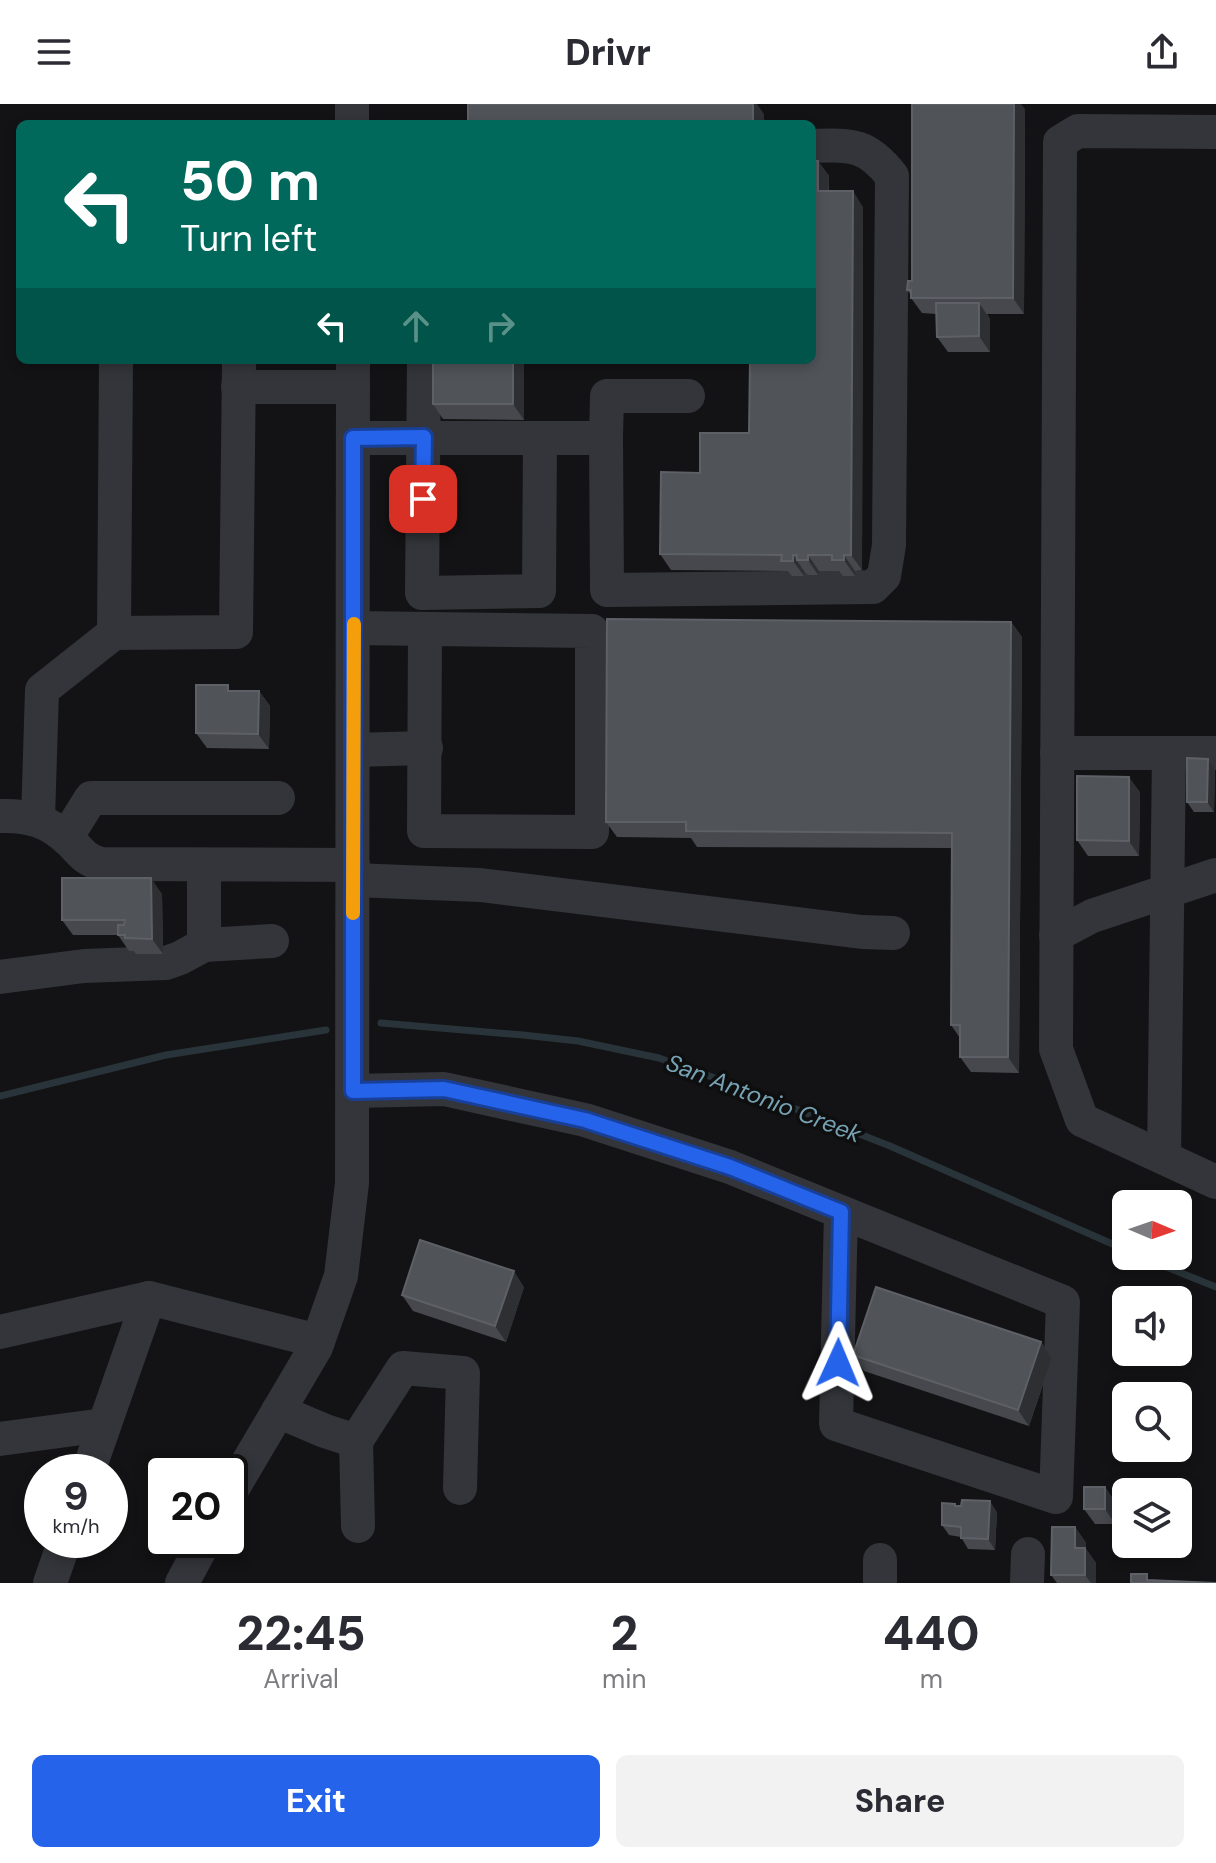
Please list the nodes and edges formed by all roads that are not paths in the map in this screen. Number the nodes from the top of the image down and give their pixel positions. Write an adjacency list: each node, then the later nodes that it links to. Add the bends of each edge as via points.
1 (1216, 132): 17 (street, via 1078,131 1060,142)
2 (816, 146): 11 (street, via 851,145 880,160 892,176 889,545 884,576 873,587 607,590)
3 (116, 364): 14 (street)
4 (424, 364): 8 (street)
5 (238, 373): 6 (street); 14 (street, via 236,632)
6 (353, 373): 9 (street)
7 (688, 396): 11 (street, via 607,396)
8 (424, 437): 9 (street); 10 (street); 10 (street, via 422,593 539,591)
9 (353, 438): 12 (street)
10 (540, 438): 11 (street)
11 (606, 438)
12 (354, 628): 13 (street); 16 (street)
13 (425, 629): 15 (street); 15 (street, via 592,631 592,832 424,831)
14 (114, 633): 22 (street, via 42,690)
15 (426, 748): 16 (street)
16 (353, 750): 25 (street)
17 (1057, 753): 18 (street); 29 (street)
18 (1169, 753): 19 (street); 27 (street)
19 (1216, 753)
20 (278, 798): 23 (street, via 91,798)
21 (0, 816): 22 (street)
22 (38, 819): 23 (street)
23 (66, 838): 24 (street, via 89,861 101,864)
24 (204, 866): 25 (street); 31 (street)
25 (353, 872): 28 (street); 33 (street)
26 (1216, 875): 27 (street)
27 (1167, 891): 29 (street, via 1092,916); 34 (street)
28 (893, 933)
29 (1056, 935): 34 (street, via 1056,1049 1082,1120)
30 (272, 941): 31 (street)
31 (204, 945): 32 (street, via 166,963)
32 (0, 977)
33 (353, 1091): 36 (street, via 444,1089 585,1120 730,1167); 39 (street, via 352,1183 341,1276)
34 (1164, 1158): 35 (street)
35 (1216, 1182)
36 (841, 1212): 36 (street, via 1063,1302 1056,1497 836,1424)
37 (149, 1298): 38 (street); 39 (street); 41 (street)
38 (0, 1332)
39 (318, 1341): 40 (street)
40 (278, 1411): 43 (street); 45 (street)
41 (104, 1425): 42 (street); 44 (street)
42 (0, 1439)
43 (356, 1441): 46 (street, via 403,1368 463,1373); 47 (street)
44 (94, 1454)
45 (248, 1462)
46 (460, 1488)
47 (358, 1526)
48 (59, 1558): 50 (street)
49 (195, 1558): 51 (street)
50 (50, 1583)
51 (182, 1583)

